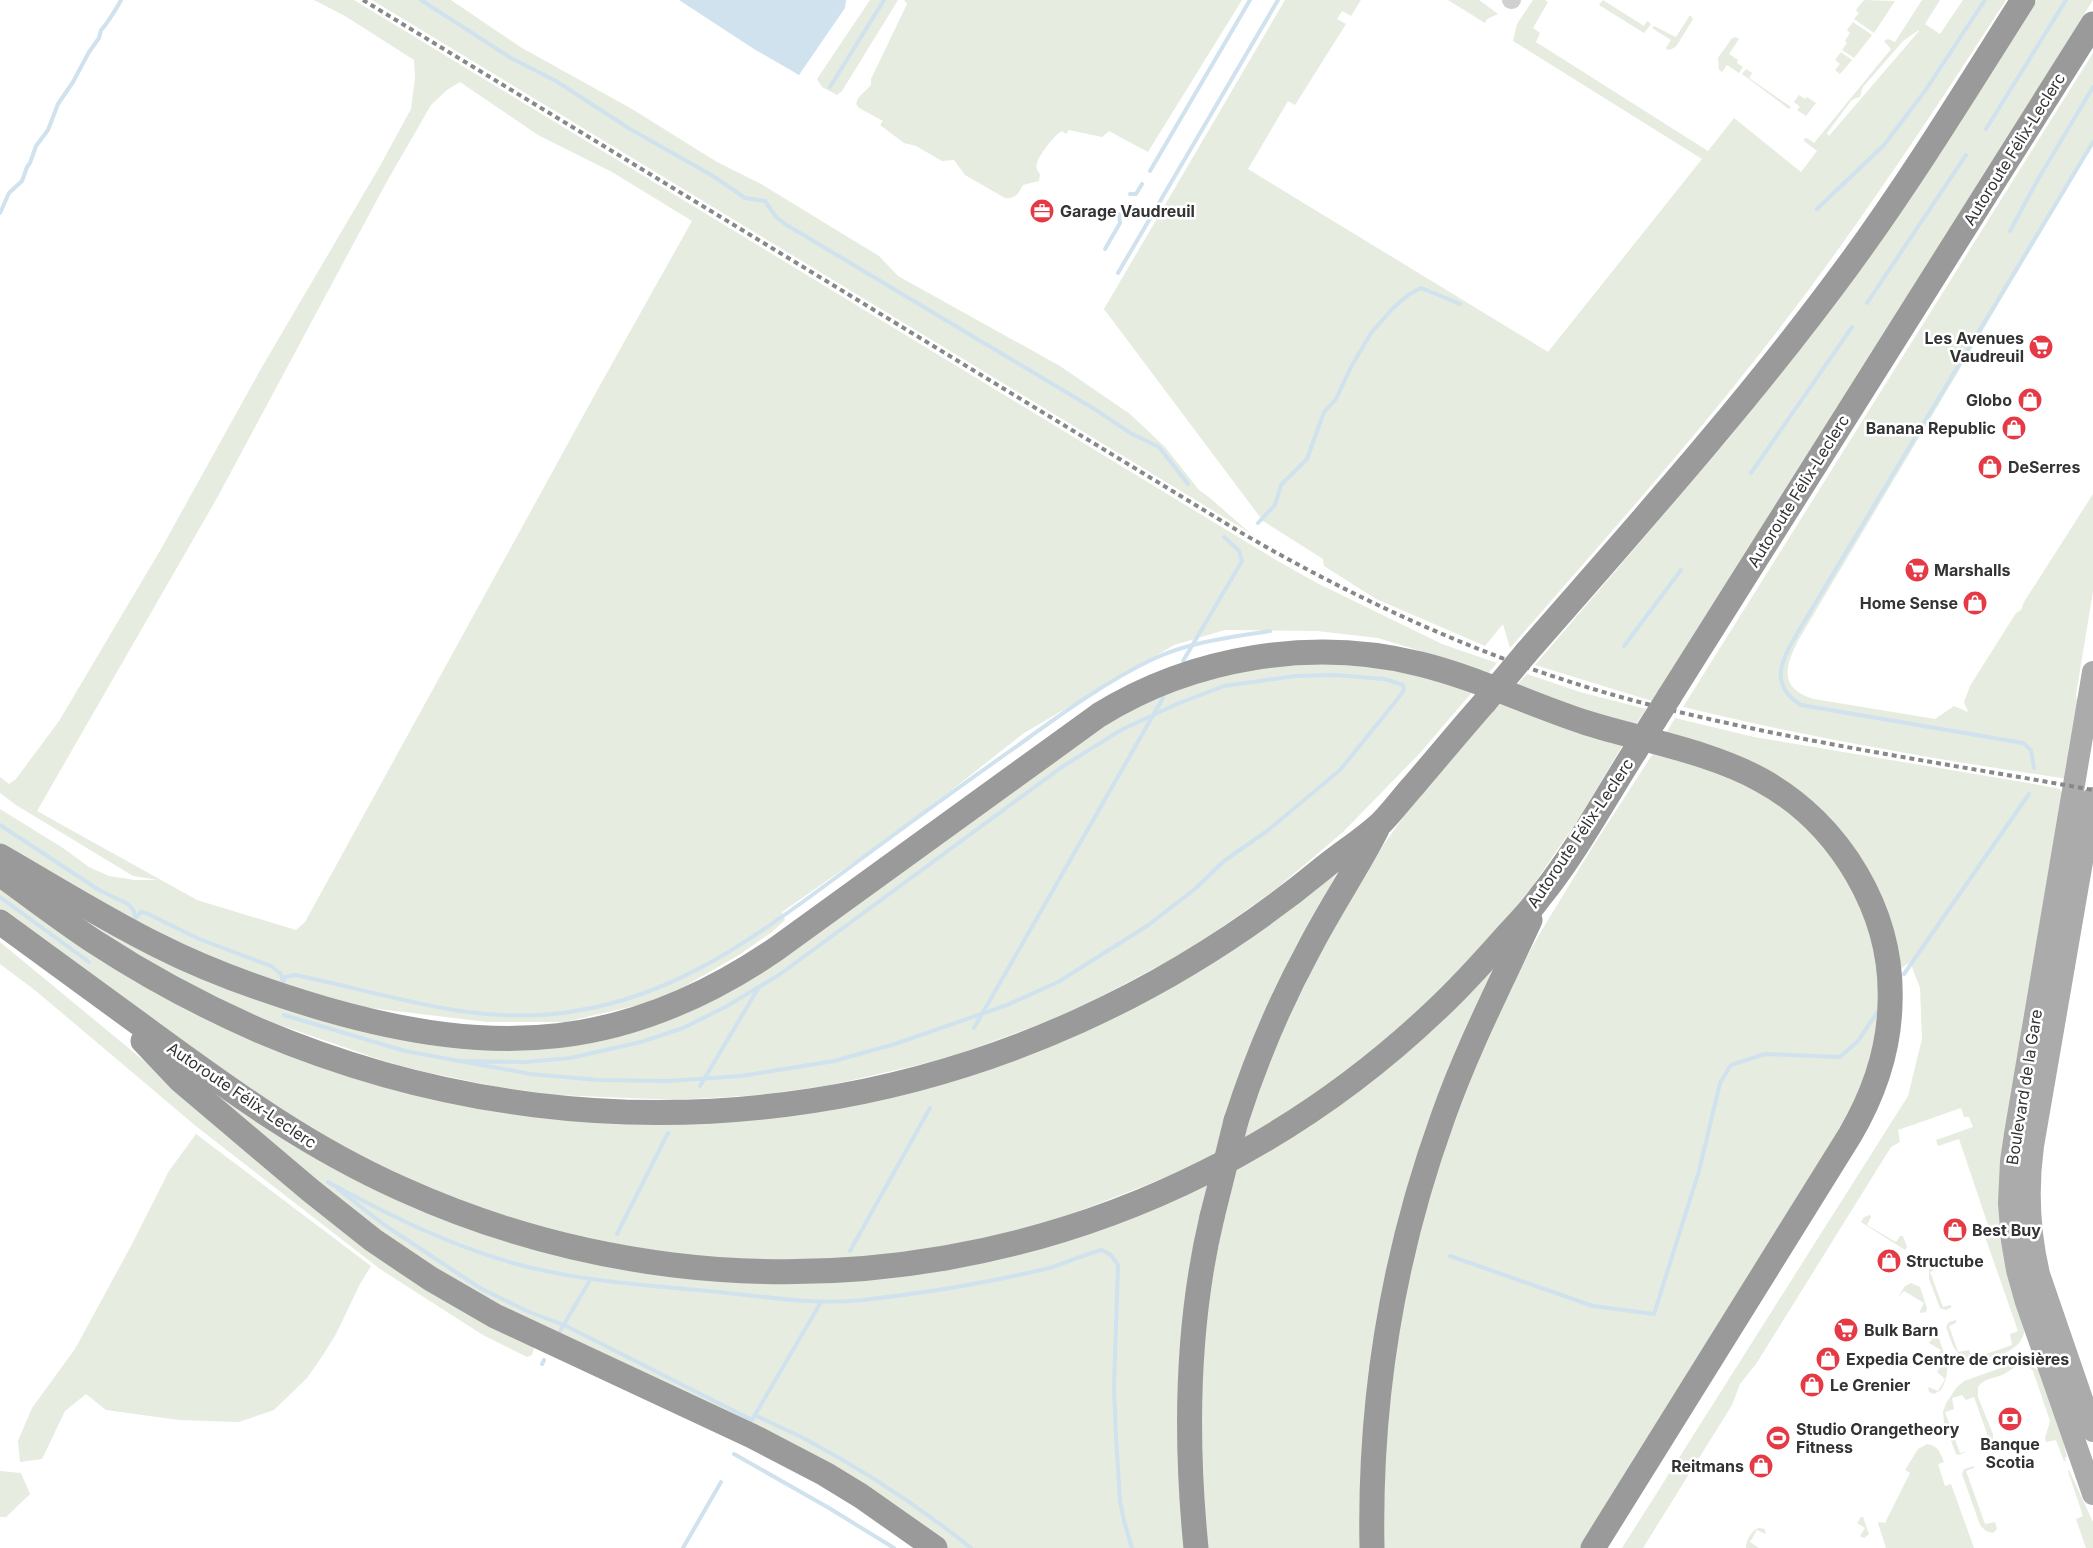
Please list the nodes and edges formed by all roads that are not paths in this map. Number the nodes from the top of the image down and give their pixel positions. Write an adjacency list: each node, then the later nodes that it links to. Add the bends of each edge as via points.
1 (2023, 0): 5 (highway, bridge, via 1933,143 1802,326 1704,448)
2 (2093, 24): 8 (highway, Autoroute Félix-Leclerc, bridge)
3 (2093, 676): 12 (main road, Boulevard de la Gare, via 2013,1146 2009,1196 2019,1280)
4 (2093, 798): 11 (main road, Boulevard de la Gare, via 2033,1146 2029,1201 2039,1274)
5 (1380, 824): 7 (highway, via 1225,941 1136,994 1066,1028 994,1057 892,1086 804,1103 698,1112 605,1111 519,1102 421,1084 346,1062 259,1030 174,990 91,940); 14 (highway, bridge, via 1293,980 1263,1046 1236,1121 1212,1217 1198,1293 1190,1377 1189,1450)
6 (0, 856): 16 (highway, via 158,945 268,992 350,1016 418,1031 518,1040 571,1035 630,1021 692,998 731,978 1106,711 1171,679 1234,661 1283,654 1325,653 1403,660 1466,678 1586,723 1744,771 1808,812 1847,858 1866,891 1878,922 1888,964 1890,1001 1884,1051 1869,1099 1850,1135)
7 (0, 874)
8 (1541, 897): 10 (highway, Autoroute Félix-Leclerc, via 1461,986 1389,1053 1337,1093 1228,1162 1140,1203 1042,1237 941,1259 842,1270 697,1268 630,1259 535,1238 457,1212 362,1171 281,1125); 15 (highway, via 1462,1067 1434,1143 1409,1229 1380,1374 1373,1457)
9 (0, 922): 10 (highway, Autoroute Félix-Leclerc)
10 (101, 995): 13 (highway, via 180,1080 310,1190 399,1258 495,1316 752,1436 825,1474)
11 (2093, 1431)
12 (2093, 1494)
13 (935, 1548)
14 (1196, 1548)
15 (1372, 1548)
16 (1594, 1548)

